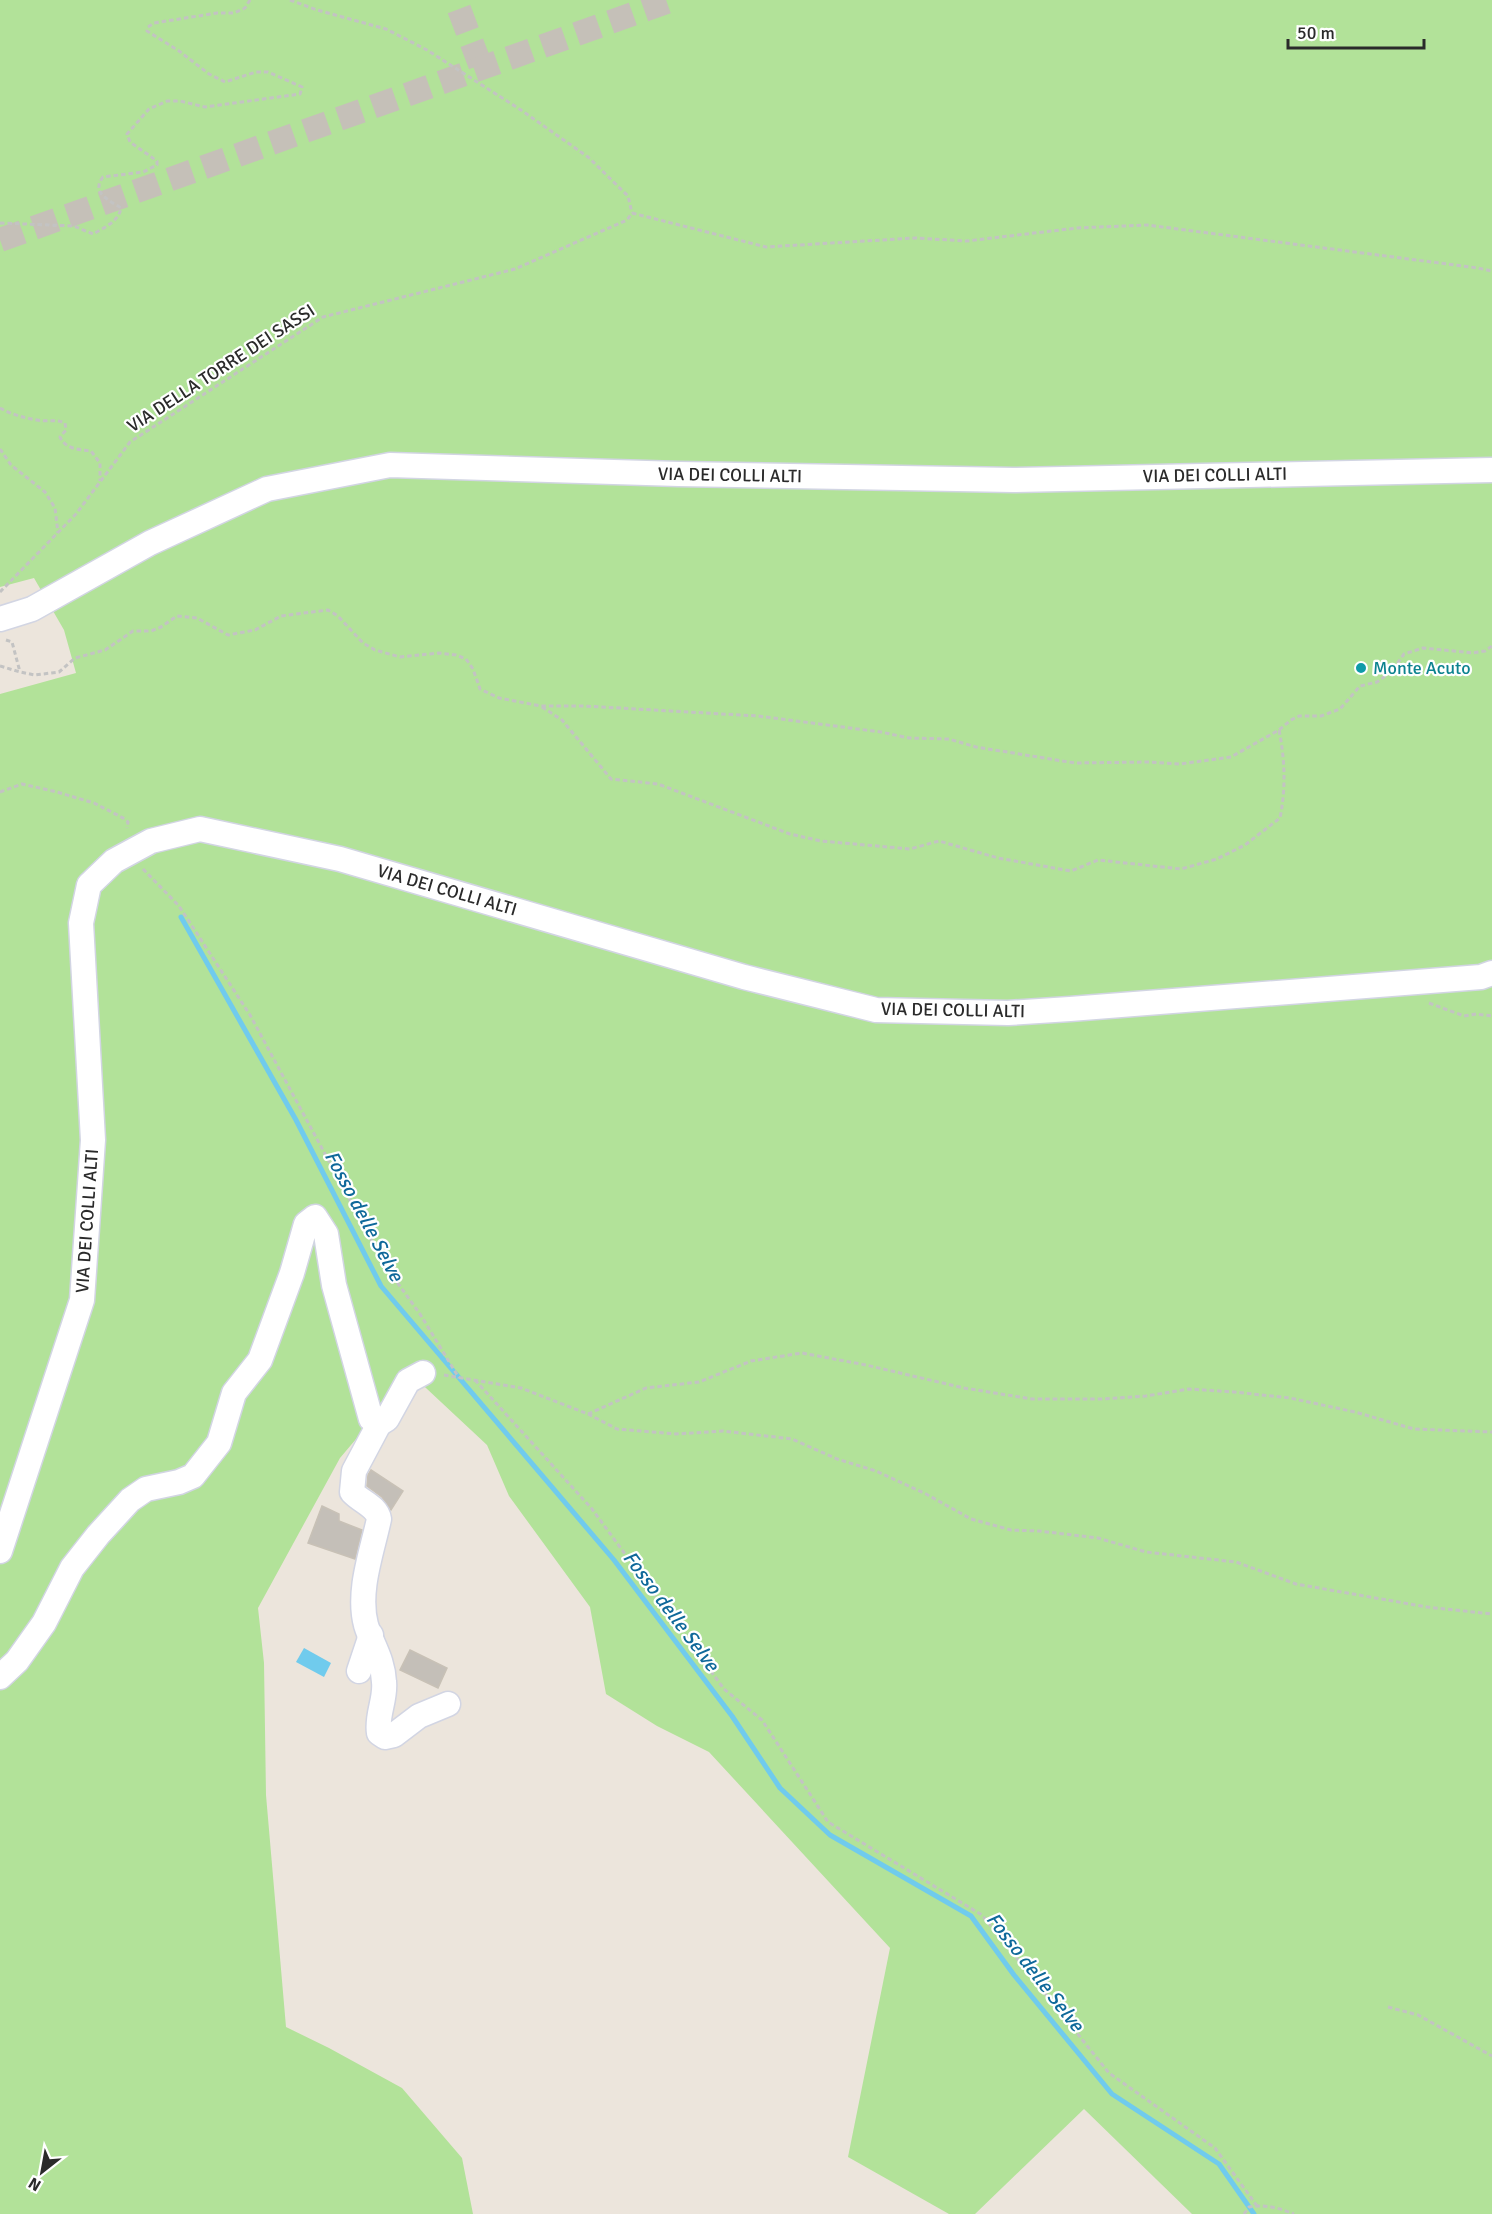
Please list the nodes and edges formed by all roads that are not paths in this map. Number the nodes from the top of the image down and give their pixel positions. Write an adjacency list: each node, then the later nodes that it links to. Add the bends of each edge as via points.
1 (1492, 470): 2 (street, VIA DEI COLLI ALTI, via 1014,480 390,465 267,489 150,543 32,609)
2 (0, 619)
3 (1492, 973): 6 (street, VIA DEI COLLI ALTI, via 1470,978 1008,1013 876,1010 744,977 340,859 200,830 127,842 114,861 88,885 81,923 93,1140 82,1300)
4 (423, 1373): 5 (street, via 408,1381 387,1419)
5 (379, 1425): 7 (street, via 354,1471 352,1492 379,1514 364,1592 366,1625); 9 (street, via 371,1419 334,1285 326,1234 315,1217 306,1224 260,1360 234,1393 219,1443 193,1476 146,1489 130,1500 72,1568 44,1623 17,1661)
6 (0, 1551)
7 (371, 1635): 8 (street); 10 (street, via 379,1653 385,1687 379,1733 394,1736 419,1716)
8 (359, 1671)
9 (0, 1677)
10 (448, 1704)

